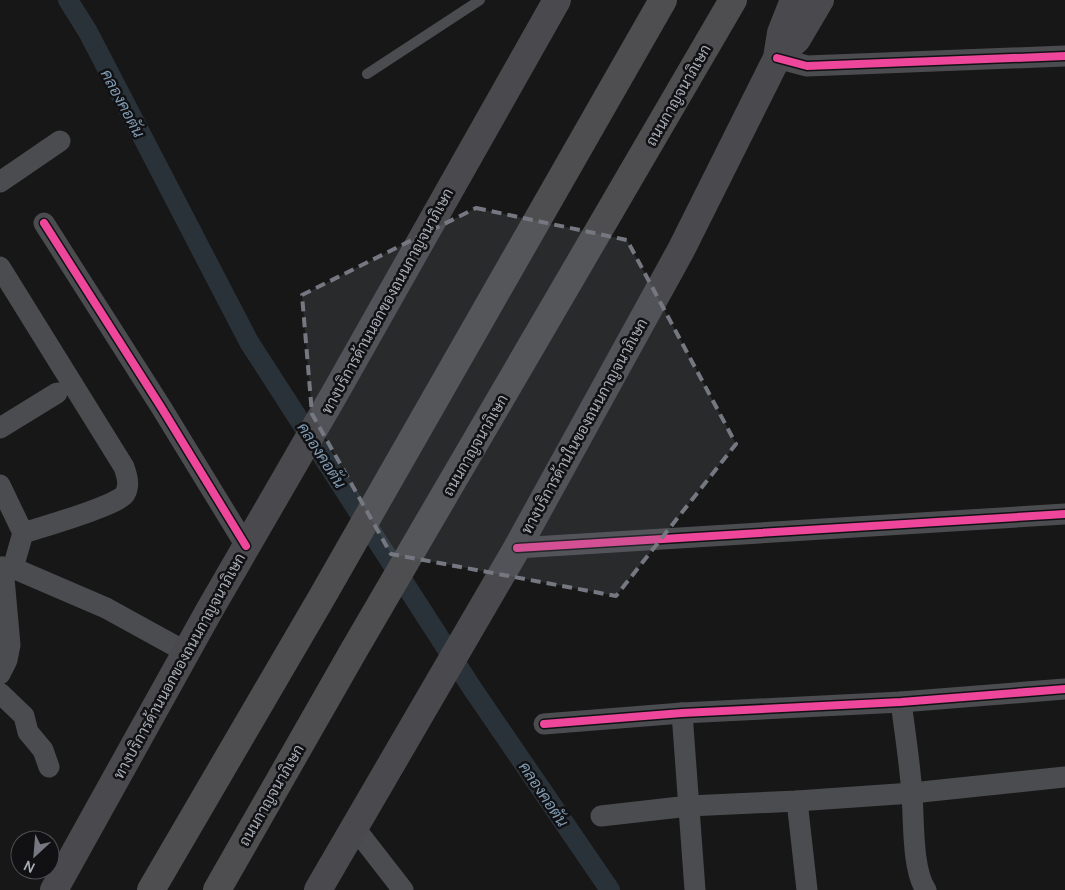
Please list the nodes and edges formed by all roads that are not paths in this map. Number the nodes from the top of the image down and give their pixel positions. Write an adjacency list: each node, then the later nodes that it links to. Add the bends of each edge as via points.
1 (480, 0): 9 (lane)
2 (557, 0): 19 (main road, ทางบริการด้านนอกของถนนกาญจนาภิเษก)
3 (663, 0): 38 (highway)
4 (733, 0): 39 (highway, ถนนกาญจนาภิเษก)
5 (794, 0): 8 (main road, ทางบริการด้านในของถนนกาญจนาภิเษก, via 781,33)
6 (820, 0): 8 (main road, ทางบริการด้านในของถนนกาญจนาภิเษก, via 797,39)
7 (1065, 56): 8 (street, via 807,66)
8 (777, 58): 20 (main road, ทางบริการด้านในของถนนกาญจนาภิเษก, via 681,250)
9 (367, 74)
10 (60, 141): 11 (street)
11 (0, 182)
12 (44, 223): 19 (street)
13 (0, 267): 18 (street, via 124,467 128,480 122,497)
14 (57, 393): 15 (street)
15 (0, 428)
16 (0, 485): 18 (street)
17 (1065, 514): 20 (street)
18 (23, 533): 21 (street)
19 (246, 546): 23 (main road, ทางบริการด้านนอกของถนนกาญจนาภิเษก)
20 (517, 548): 36 (main road, ทางบริการด้านในของถนนกาญจนาภิเษก)
21 (5, 568): 22 (street); 23 (street, via 106,608)
22 (4, 624): 24 (street, via 10,645)
23 (186, 652): 37 (main road, ทางบริการด้านนอกของถนนกาญจนาภิเษก)
24 (0, 674)
25 (1065, 690): 27 (street)
26 (0, 693): 30 (street, via 24,716 28,732 43,750)
27 (901, 702): 28 (street); 32 (street)
28 (682, 712): 29 (street); 34 (street)
29 (544, 724)
30 (49, 766)
31 (1065, 777): 32 (street)
32 (912, 793): 33 (street); 44 (street, via 920,882)
33 (797, 801): 34 (street); 43 (street)
34 (689, 806): 35 (street); 42 (street)
35 (601, 816)
36 (354, 827): 40 (main road, ทางบริการด้านในของถนนกาญจนาภิเษก); 41 (street)
37 (54, 890)
38 (151, 890)
39 (217, 890)
40 (318, 890)
41 (403, 890)
42 (695, 890)
43 (806, 890)
44 (926, 890)

